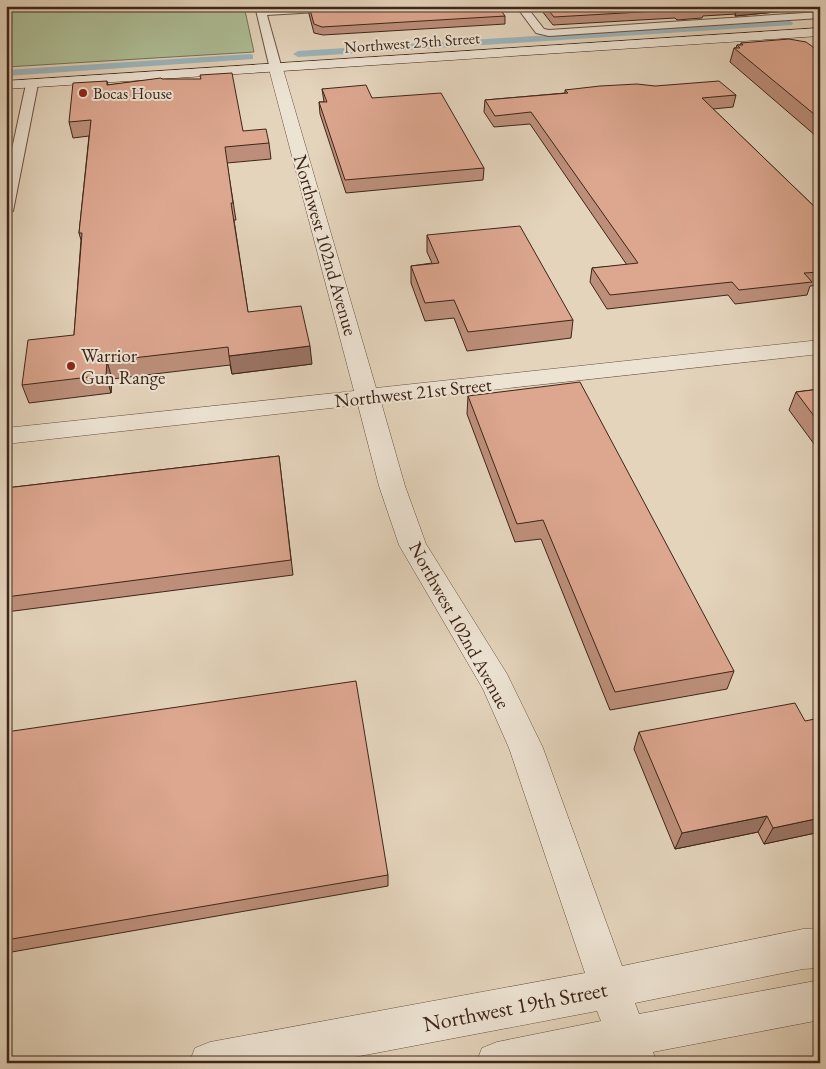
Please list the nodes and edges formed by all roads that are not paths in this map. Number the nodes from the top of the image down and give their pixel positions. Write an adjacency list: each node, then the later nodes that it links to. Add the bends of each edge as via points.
1 (366, 6): 4 (street)
2 (521, 6): 6 (street, via 543,32)
3 (781, 6): 6 (street)
4 (261, 9): 8 (street, Northwest 102nd Avenue)
5 (820, 15): 6 (street)
6 (796, 17): 7 (street)
7 (818, 35): 8 (street, Northwest 25th Street)
8 (276, 68): 9 (street, Northwest 25th Street); 13 (street, Northwest 102nd Avenue)
9 (32, 84): 10 (street, Northwest 25th Street); 11 (street)
10 (6, 85)
11 (6, 210)
12 (820, 347): 13 (street, Northwest 21st Street)
13 (368, 396): 14 (street, Northwest 21st Street); 16 (street, Northwest 102nd Avenue, via 392,486 413,545 496,683 526,748)
14 (6, 436)
15 (820, 948): 16 (street, Northwest 19th Street)
16 (610, 988): 18 (street, Northwest 102nd Avenue); 19 (street, Northwest 19th Street)
17 (820, 1000): 18 (street, via 777,1007)
18 (631, 1050): 20 (street)
19 (210, 1063)
20 (497, 1063)

